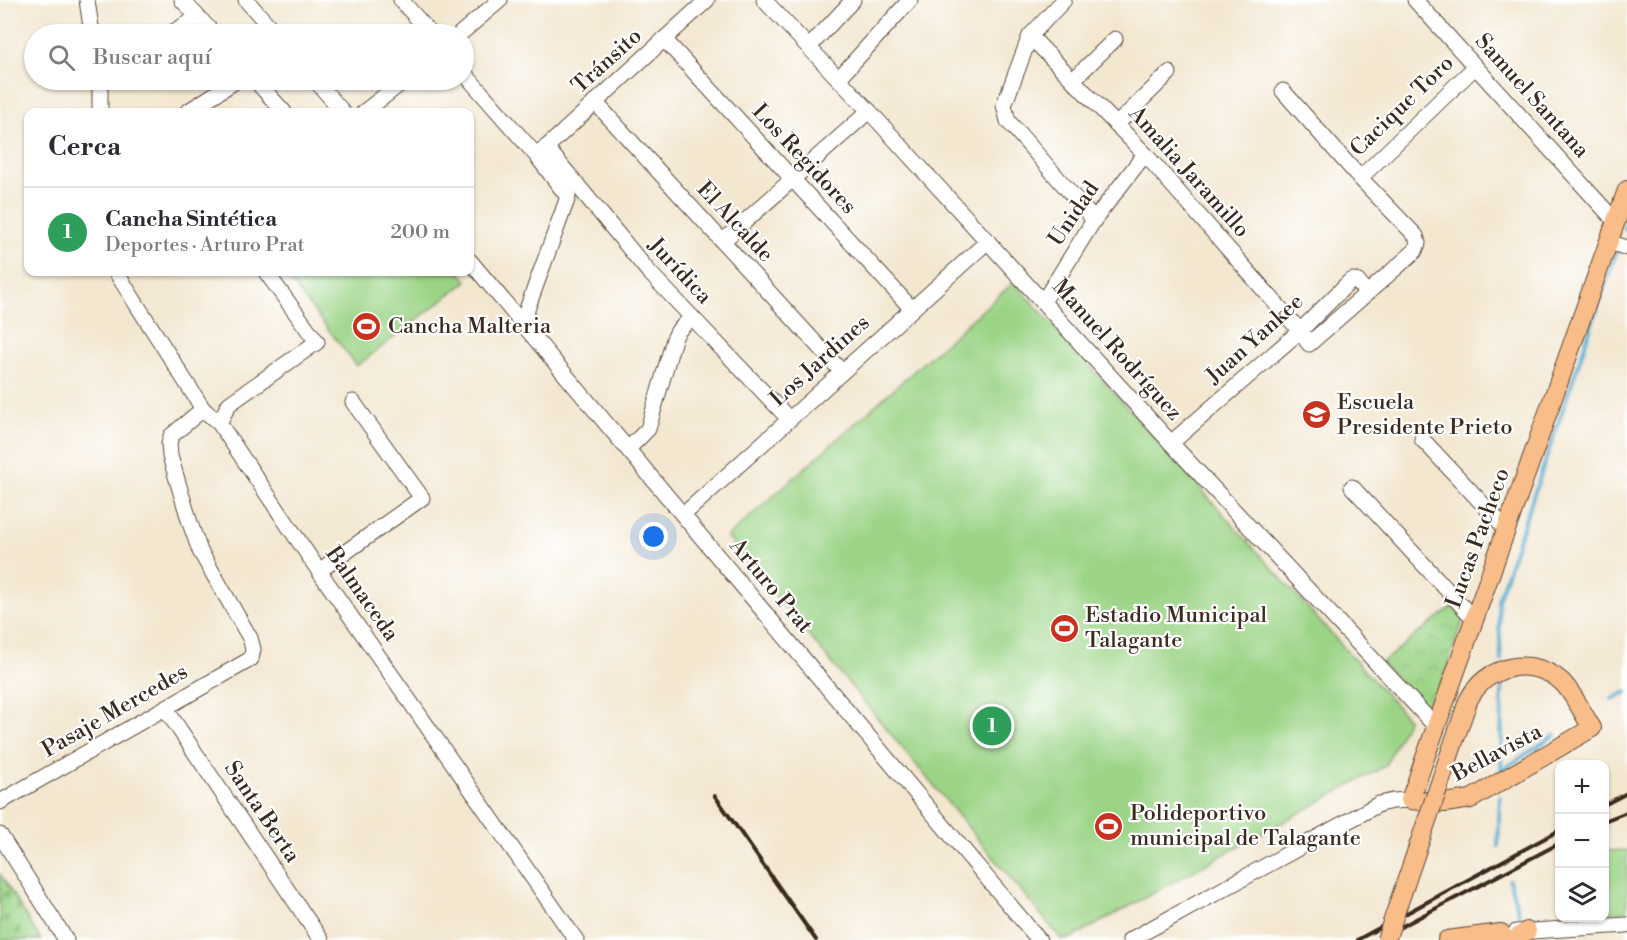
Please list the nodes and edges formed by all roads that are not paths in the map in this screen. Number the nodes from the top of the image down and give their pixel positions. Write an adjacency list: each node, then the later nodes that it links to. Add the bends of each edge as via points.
1 (87, 0): 13 (street)
2 (182, 0): 12 (street)
3 (246, 0): 16 (street)
4 (401, 0): 17 (street)
5 (500, 0): 18 (street)
6 (707, 0): 20 (street, Tránsito)
7 (853, 0): 22 (street)
8 (910, 0): 25 (street)
9 (1064, 0): 19 (street)
10 (1415, 0): 23 (street, Samuel Santana)
11 (767, 1): 22 (street, Manuel Rodríguez)
12 (198, 17): 14 (street); 15 (street)
13 (91, 24)
14 (186, 24)
15 (205, 24)
16 (267, 24)
17 (421, 24)
18 (472, 24)
19 (1030, 36): 26 (street, Amalia Jaramillo); 47 (street, via 1004,105 1005,116)
20 (664, 39): 34 (street, Tránsito); 45 (street, Los Regidores)
21 (1115, 39): 26 (street)
22 (810, 46): 25 (street, Manuel Rodríguez)
23 (1475, 67): 44 (street, Cacique Toro); 48 (street, Samuel Santana)
24 (1169, 73): 41 (street)
25 (838, 78): 40 (street, Manuel Rodríguez)
26 (1073, 80): 41 (street, Amalia Jaramillo)
27 (474, 83): 42 (street)
28 (100, 90): 35 (street)
29 (221, 90): 36 (street)
30 (264, 90): 37 (street)
31 (322, 90): 38 (street)
32 (392, 90): 39 (street)
33 (1283, 91): 44 (street)
34 (595, 102): 42 (street, Tránsito); 49 (street, El Alcalde)
35 (100, 108)
36 (193, 108)
37 (280, 108)
38 (334, 108)
39 (369, 108)
40 (869, 111): 45 (street); 50 (street, Manuel Rodríguez)
41 (1116, 125): 43 (street, Amalia Jaramillo)
42 (541, 151): 59 (street, Jurídica); 60 (street, via 568,197)
43 (1145, 154): 47 (street, Unidad); 61 (street, Amalia Jaramillo)
44 (1360, 178): 56 (street, via 1416,236 1418,243 1415,251)
45 (792, 180): 49 (street); 58 (street, Los Regidores)
46 (1627, 190): 48 (main road, Lucas Pacheco)
47 (1094, 220): 57 (street, Unidad)
48 (1616, 222): 51 (main road, Lucas Pacheco)
49 (723, 241): 62 (street, El Alcalde)
50 (988, 241): 57 (street, Manuel Rodríguez); 58 (street, Los Jardines)
51 (1609, 242): 52 (street); 72 (main road, Lucas Pacheco)
52 (1627, 248)
53 (474, 266): 60 (street, Arturo Prat)
54 (119, 276): 64 (street, Balmaceda)
55 (269, 276): 66 (street, via 317,342 229,404)
56 (1366, 293): 61 (street, Juan Yankee, via 1358,282 1351,281); 61 (street, Amalia Jaramillo, via 1309,344)
57 (1043, 302): 68 (street, Manuel Rodríguez)
58 (912, 309): 62 (street, Los Jardines)
59 (692, 317): 65 (street, Jurídica); 69 (street, via 674,339 648,429)
60 (522, 323): 69 (street, Arturo Prat)
61 (1300, 331): 68 (street, Juan Yankee)
62 (842, 372): 65 (street, Los Jardines)
63 (353, 402): 73 (street, via 422,498)
64 (203, 409): 66 (street, Balmaceda); 75 (street, Pasaje Mercedes, via 171,436 170,456 197,544 253,650 251,659)
65 (789, 419): 71 (street, Los Jardines)
66 (219, 423): 73 (street, Balmaceda)
67 (1422, 439): 72 (street)
68 (1171, 443): 76 (street, Manuel Rodríguez)
69 (628, 449): 71 (street, Arturo Prat)
70 (1352, 487): 74 (street)
71 (682, 515): 86 (street, Arturo Prat)
72 (1507, 530): 74 (main road, Lucas Pacheco)
73 (319, 571): 85 (street, Balmaceda)
74 (1474, 619): 76 (main road, Lucas Pacheco)
75 (165, 708): 78 (street, Pasaje Mercedes); 84 (street, Santa Berta)
76 (1437, 728): 77 (main road, Lucas Pacheco)
77 (1410, 800): 87 (street, Bellavista, via 1379,804); 88 (main road, Bellavista, bridge, via 1445,803 1471,799 1592,729 1563,683 1538,668 1510,668 1477,685 1468,700)
78 (0, 802)
79 (0, 835): 83 (street)
80 (1627, 925): 81 (street)
81 (1568, 934): 82 (street)
82 (1501, 937): 89 (main road)
83 (66, 940)
84 (321, 940)
85 (576, 940)
86 (1039, 940)
87 (1130, 940)
88 (1386, 940)
89 (1447, 940)

